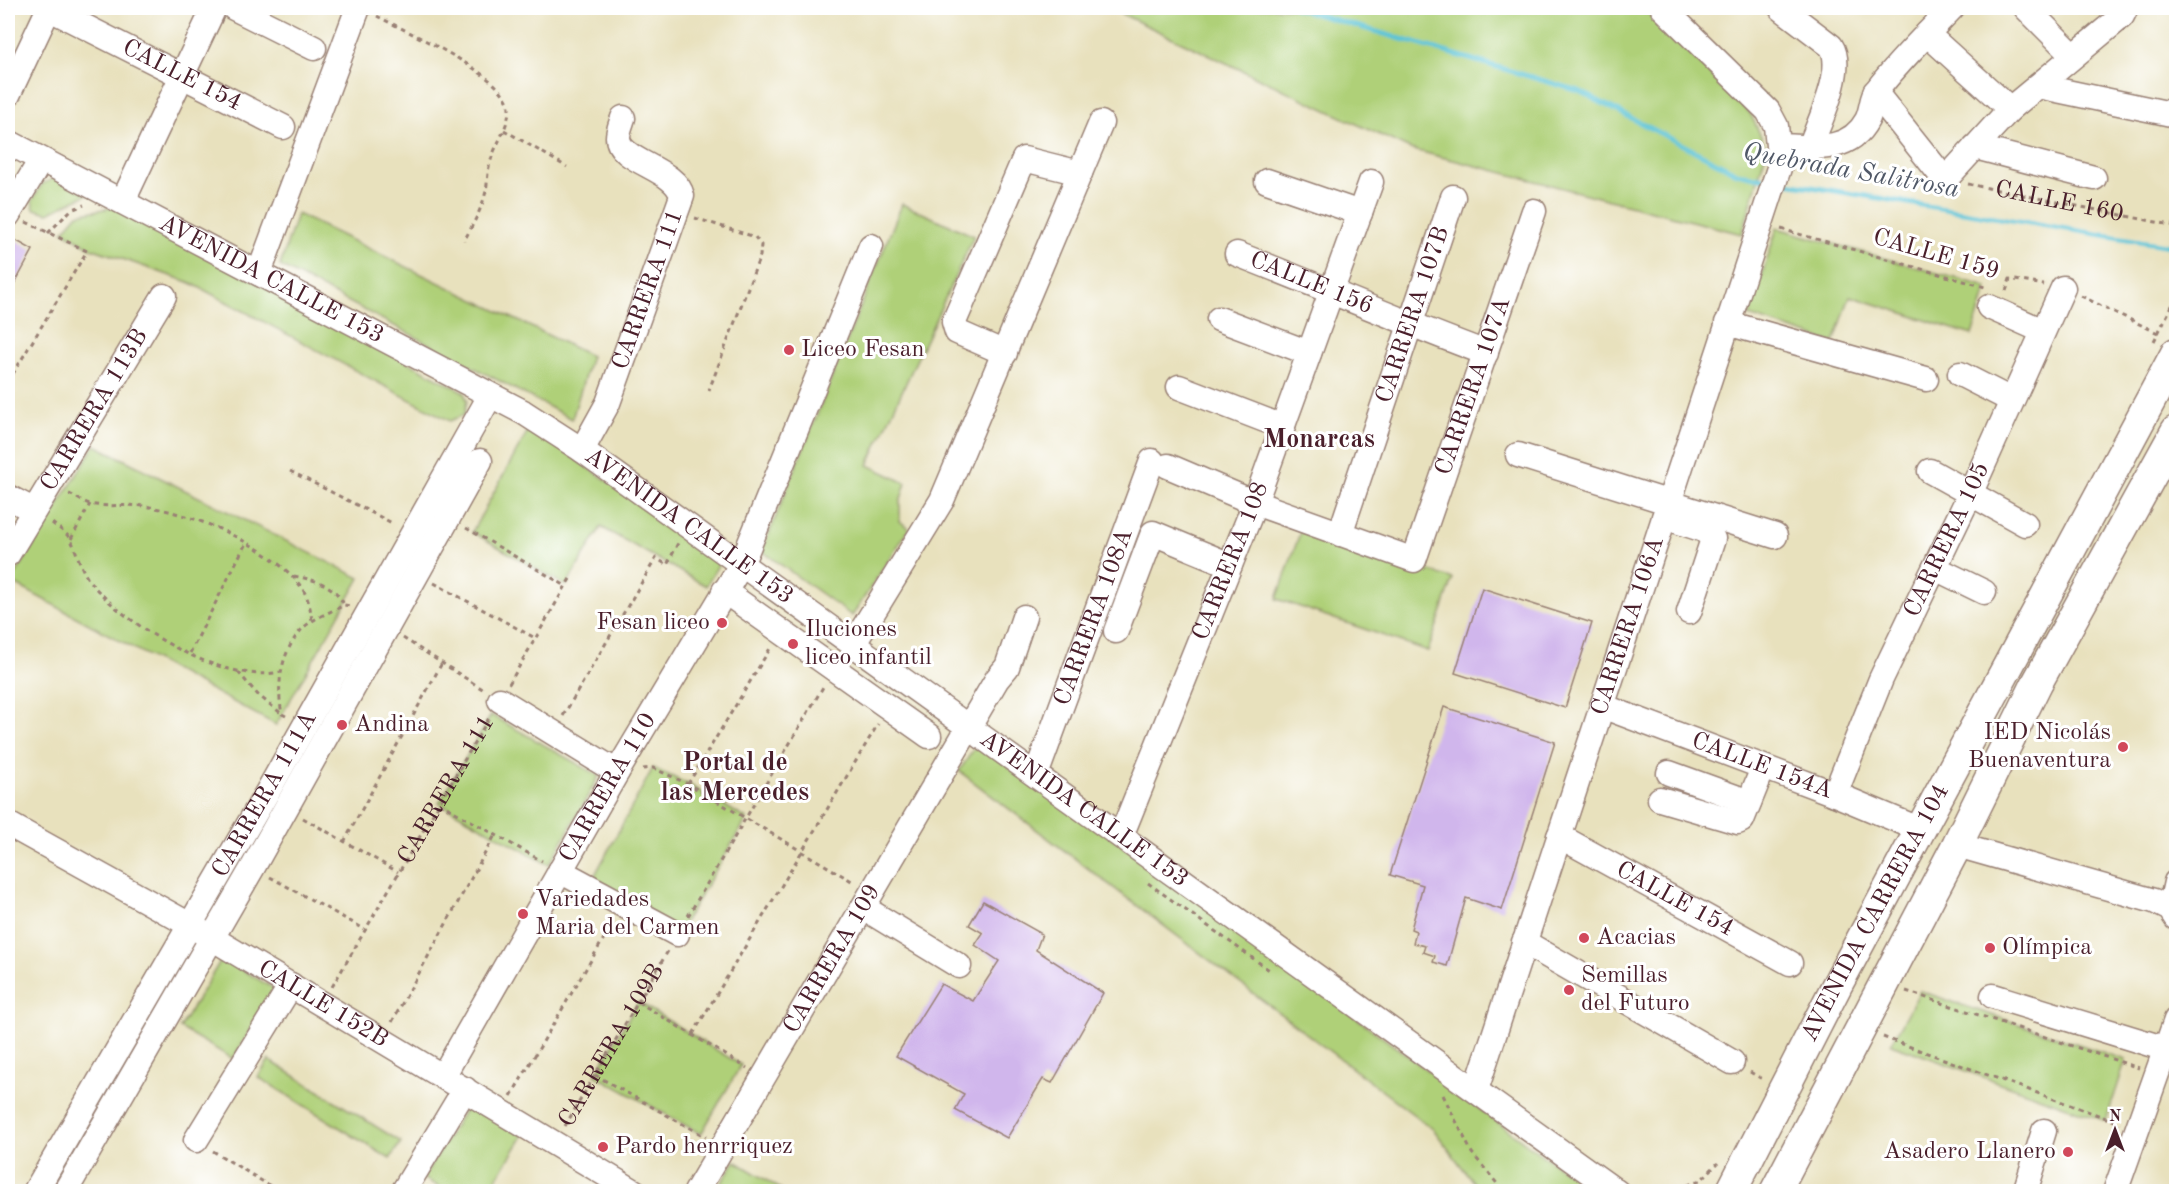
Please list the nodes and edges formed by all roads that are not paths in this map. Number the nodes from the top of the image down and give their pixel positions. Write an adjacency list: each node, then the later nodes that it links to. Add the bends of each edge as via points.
1 (49, 8): 13 (street, CALLE 154); 16 (street)
2 (214, 8): 13 (street)
3 (234, 8): 11 (street)
4 (1663, 8): 25 (street, via 1758,100 1776,126)
5 (1781, 8): 23 (street, via 1835,52 1836,73)
6 (1952, 8): 10 (street)
7 (2026, 8): 12 (street)
8 (2126, 8): 12 (street, via 2122,16)
9 (363, 10): 38 (street)
10 (1927, 34): 15 (street); 17 (street)
11 (314, 48)
12 (2073, 55): 14 (street)
13 (182, 76): 21 (street, CALLE 154); 32 (street)
14 (2038, 86): 17 (street); 18 (street)
15 (1875, 92): 23 (street, via 1870,114 1855,134 1833,147); 24 (street, via 1945,180)
16 (8, 95)
17 (2010, 109): 24 (street)
18 (2176, 115)
19 (623, 118): 58 (street, CARRERA 111, via 618,136 623,150 676,184 682,196 608,403)
20 (1101, 123): 27 (street)
21 (283, 127)
22 (8, 142): 26 (street, AVENIDA CALLE 153)
23 (1810, 147): 25 (street)
24 (1975, 147): 28 (street)
25 (1780, 155): 44 (street, CARRERA 106A)
26 (41, 159): 32 (street, AVENIDA CALLE 153); 35 (street)
27 (1080, 173): 48 (street); 48 (street, via 1024,159 954,322 957,332)
28 (2094, 178)
29 (1267, 181): 34 (street)
30 (1371, 182): 34 (street, CARRERA 108)
31 (1452, 197): 45 (street, CARRERA 107B)
32 (117, 198): 38 (street, AVENIDA CALLE 153)
33 (1534, 211): 50 (street, CARRERA 107A)
34 (1360, 213): 40 (street, CARRERA 108)
35 (8, 214)
36 (871, 246): 71 (street, CARRERA 110)
37 (1237, 254): 40 (street, CALLE 156)
38 (258, 273): 54 (street, AVENIDA CALLE 153)
39 (2063, 288): 46 (street, CARRERA 105)
40 (1332, 291): 45 (street, CALLE 156); 49 (street, CARRERA 108)
41 (1991, 295): 46 (street)
42 (164, 296): 66 (street, CARRERA 113B)
43 (1219, 319): 49 (street)
44 (1727, 323): 52 (street); 65 (street, CARRERA 106A)
45 (1410, 325): 50 (street, CALLE 156); 68 (street, CARRERA 107B)
46 (2043, 331): 55 (street, CARRERA 105)
47 (2167, 343): 92 (main road, AVENIDA CARRERA 104)
48 (1005, 353): 79 (street, via 942,500)
49 (1309, 353): 56 (street, CARRERA 108)
50 (1486, 353): 68 (street, CARRERA 107A, via 1414,560)
51 (1960, 374): 55 (street)
52 (1926, 380)
53 (1179, 387): 56 (street)
54 (490, 396): 58 (street, AVENIDA CALLE 153); 100 (street, CARRERA 111A)
55 (2011, 400): 62 (street, CARRERA 105)
56 (1283, 427): 64 (street, CARRERA 108)
57 (2176, 431): 95 (main road, AVENIDA CARRERA 104, via 2041,675)
58 (582, 450): 71 (street, AVENIDA CALLE 153)
59 (1518, 455): 65 (street)
60 (480, 461): 102 (street, CARRERA 111A)
61 (1930, 471): 62 (street)
62 (1971, 492): 67 (street); 73 (street, CARRERA 105)
63 (8, 496): 66 (street)
64 (1255, 503): 68 (street); 72 (street, CARRERA 108); 87 (street, CARRERA 108A, via 1160,464)
65 (1666, 509): 69 (street); 76 (street, via 1709,532 1713,539); 81 (street, CARRERA 106A)
66 (33, 510): 70 (street, CARRERA 113B)
67 (2025, 524)
68 (1340, 534)
69 (1775, 536)
70 (8, 554)
71 (741, 565): 74 (street, CARRERA 110); 79 (street, AVENIDA CALLE 153)
72 (1230, 565): 78 (street, via 1154,533); 93 (street, CARRERA 108)
73 (1935, 568): 75 (street); 88 (street, CARRERA 105, via 1881,678)
74 (724, 591): 83 (street, AVENIDA CALLE 153); 85 (street, CARRERA 110)
75 (1984, 592)
76 (1689, 612)
77 (1024, 617): 82 (street, CARRERA 109, via 1007,667)
78 (1116, 631)
79 (853, 645): 82 (street, AVENIDA CALLE 153)
80 (500, 700): 85 (street)
81 (1602, 706): 84 (street, CALLE 154A); 94 (street, CARRERA 106A)
82 (969, 729): 87 (street, AVENIDA CALLE 153); 98 (street, CARRERA 109)
83 (930, 736)
84 (1763, 768): 88 (street, CALLE 154A); 90 (street)
85 (617, 772): 96 (street, CARRERA 110)
86 (1669, 773): 90 (street)
87 (1036, 775): 93 (street, AVENIDA CALLE 153)
88 (1835, 794): 92 (street, CALLE 154A)
89 (1660, 799): 90 (street, via 1732,822 1742,820)
90 (1749, 802)
91 (8, 824): 100 (street, CALLE 152B)
92 (1921, 830): 116 (main road, AVENIDA CARRERA 104)
93 (1121, 836): 113 (street, AVENIDA CALLE 153)
94 (1559, 836): 103 (street, CARRERA 106A); 104 (street, CALLE 154)
95 (1957, 845): 99 (street, via 2154,902); 117 (main road, AVENIDA CARRERA 104)
96 (560, 871): 101 (street); 111 (street, CARRERA 110)
97 (2176, 882): 99 (street)
98 (868, 901): 105 (street); 122 (street, CARRERA 109)
99 (2173, 914)
100 (190, 925): 102 (street, CALLE 152B); 118 (street, CARRERA 111A)
101 (677, 934)
102 (212, 938): 106 (street, CALLE 152B); 119 (street, CARRERA 111A)
103 (1524, 942): 110 (street); 113 (street, CARRERA 106A)
104 (1790, 963)
105 (959, 966)
106 (291, 985): 111 (street, CALLE 152B); 115 (street)
107 (1993, 996): 109 (street)
108 (2176, 1020): 109 (street)
109 (2166, 1049): 127 (street)
110 (1732, 1062)
111 (443, 1076): 112 (street, CALLE 152B)
112 (465, 1089): 120 (street); 121 (street, CALLE 152B)
113 (1476, 1090): 123 (street, AVENIDA CALLE 153)
114 (2044, 1131): 126 (street)
115 (196, 1140)
116 (1751, 1151): 124 (main road); 125 (main road, AVENIDA CARRERA 104)
117 (1778, 1188)
118 (35, 1191)
119 (65, 1191)
120 (403, 1191)
121 (635, 1191)
122 (696, 1191)
123 (1617, 1191)
124 (1709, 1191)
125 (1731, 1191)
126 (2025, 1191)
127 (2115, 1191)

